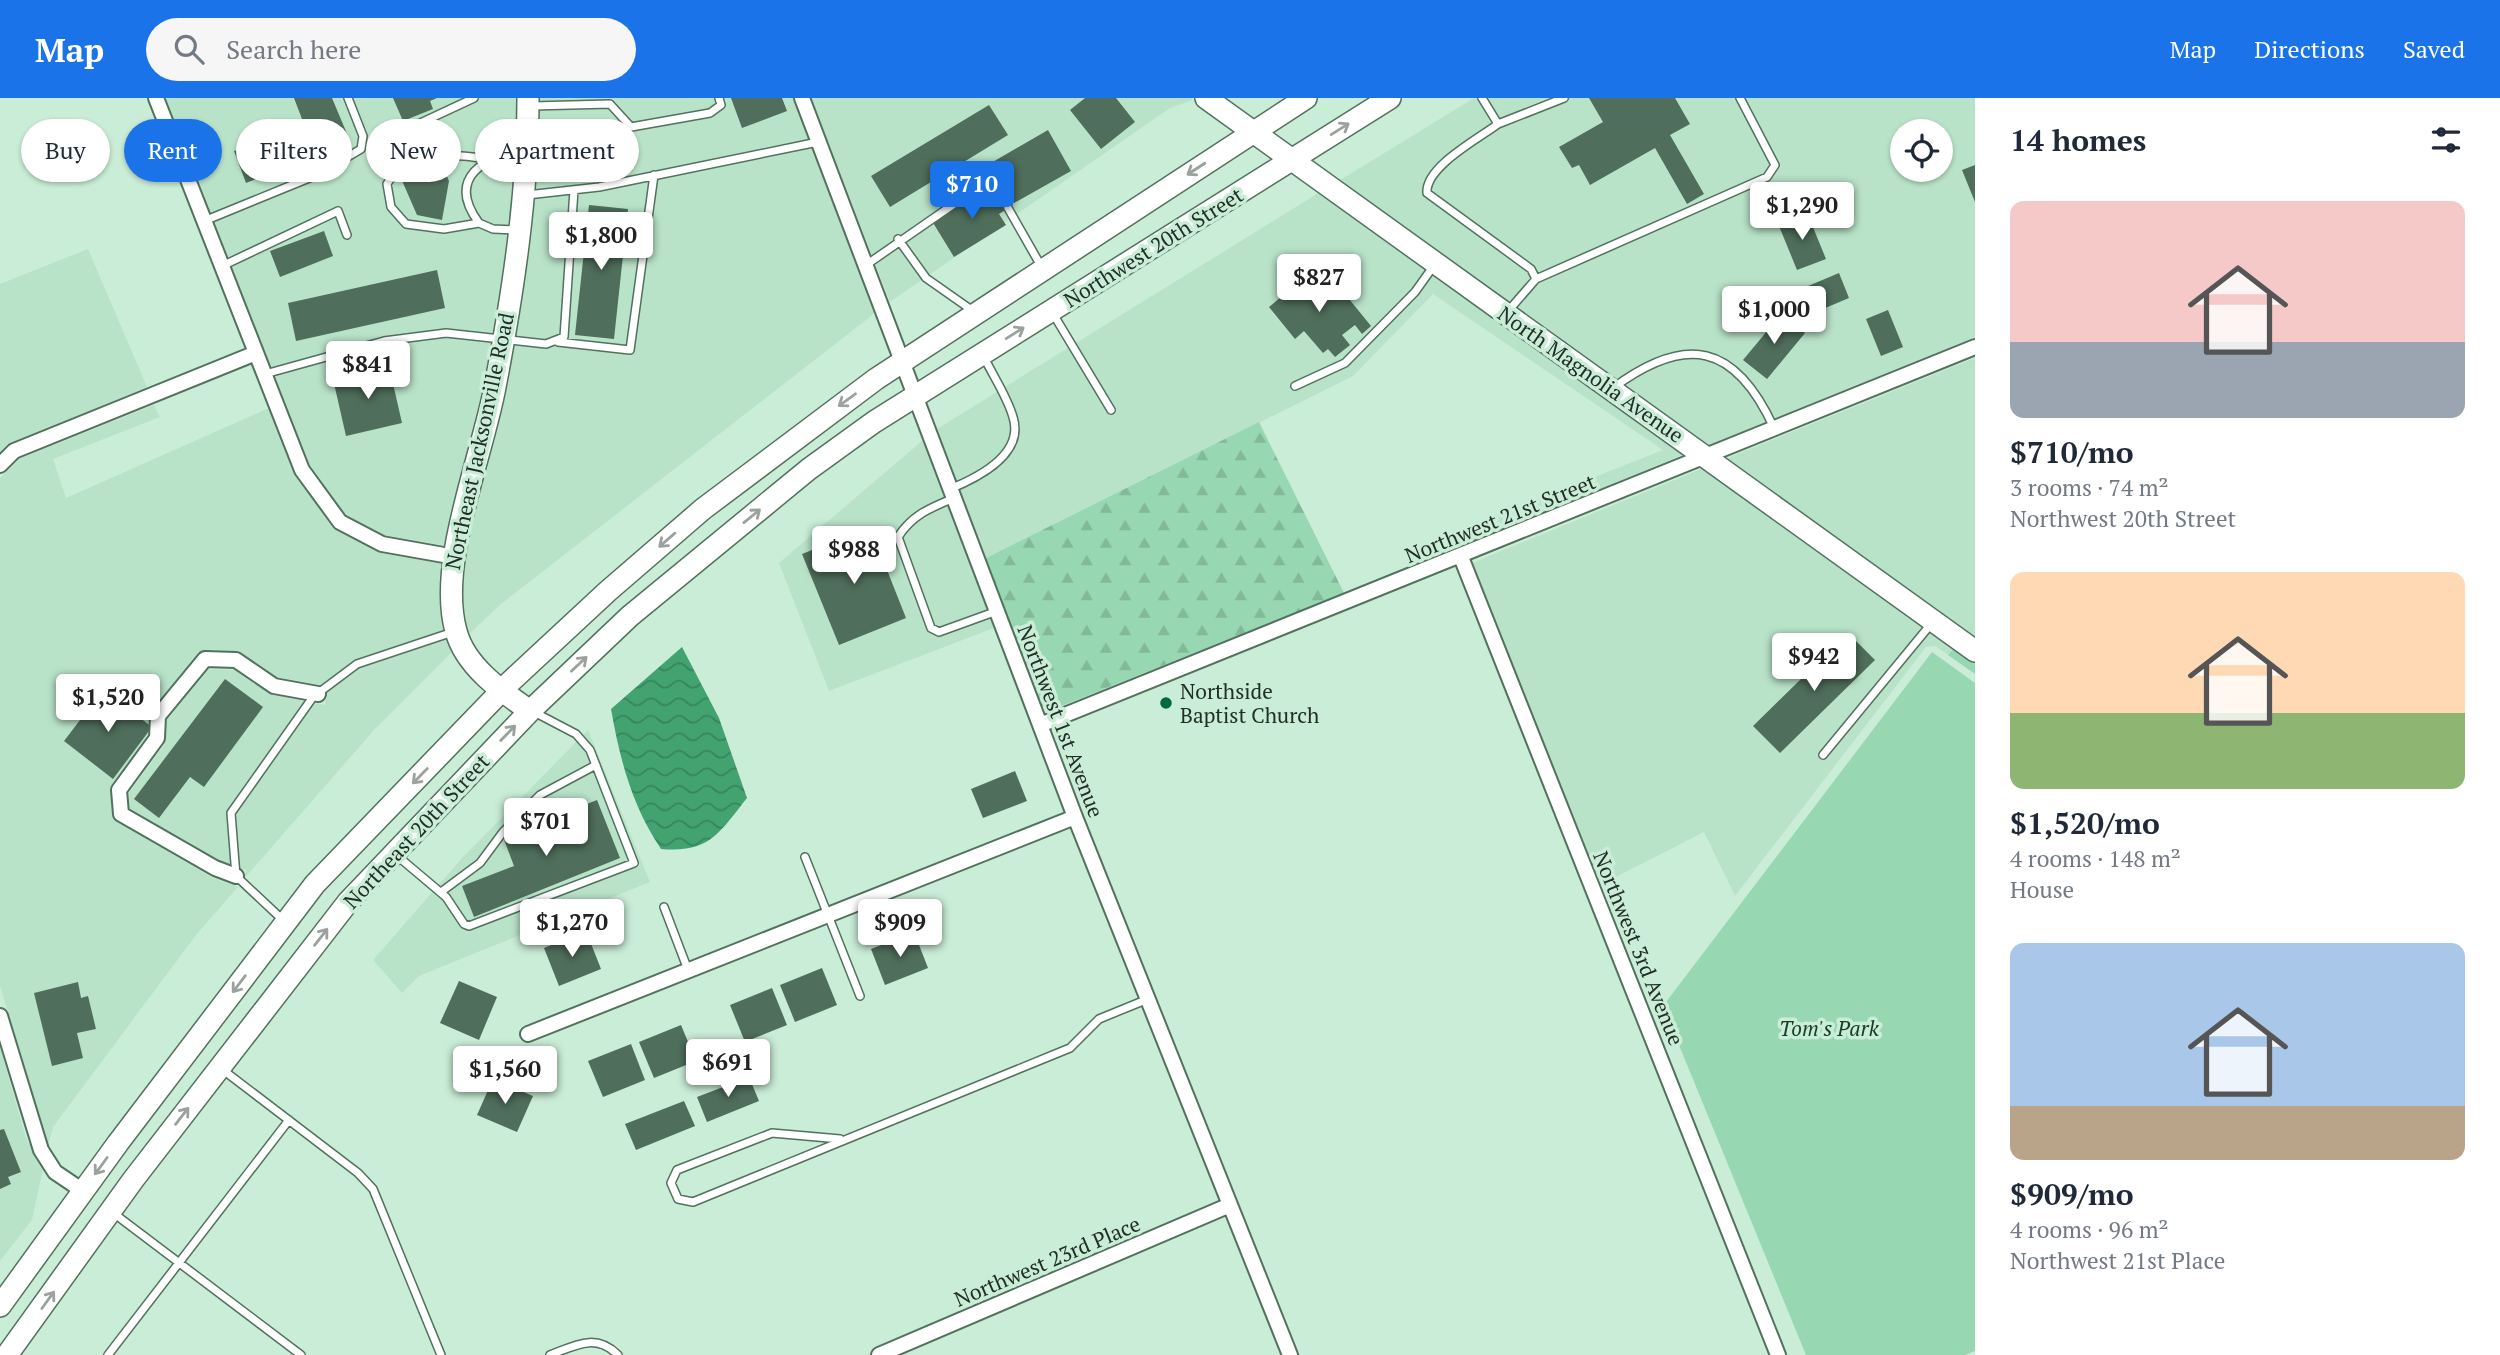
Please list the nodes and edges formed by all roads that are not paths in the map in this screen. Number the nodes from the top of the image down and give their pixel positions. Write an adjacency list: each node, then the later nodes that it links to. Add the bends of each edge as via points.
1 (156, 98): 27 (street)
2 (348, 98): 27 (lane, via 363,136 361,149 319,174)
3 (474, 98): 14 (lane)
4 (719, 98): 12 (lane, via 721,105 710,113 631,127)
5 (802, 98): 17 (street, Northwest 1st Avenue)
6 (1206, 98): 16 (main road, North Magnolia Avenue)
7 (1306, 98): 16 (main road, Northwest 20th Street)
8 (1390, 98): 19 (main road, Northwest 20th Street, one-way to 8)
9 (1482, 98): 15 (lane)
10 (1564, 98): 15 (lane)
11 (1740, 98): 36 (lane, via 1775,165 1767,177)
12 (612, 101): 13 (lane)
13 (528, 102)
14 (429, 119)
15 (1498, 124): 36 (lane, via 1433,172 1427,193 1531,269)
16 (1253, 132): 19 (main road, North Magnolia Avenue); 35 (main road, Northwest 20th Street, one-way to 35)
17 (819, 141): 21 (lane); 33 (street, Northwest 1st Avenue)
18 (475, 157): 28 (lane, via 455,153 414,161 395,171 387,184 391,207 406,225 444,229)
19 (1291, 161): 32 (main road, North Magnolia Avenue); 37 (main road, Northwest 20th Street)
20 (475, 172): 28 (lane, via 468,181 466,197)
21 (654, 175): 23 (lane); 41 (lane, via 630,350)
22 (522, 182): 25 (main road, Northeast Jacksonville Road)
23 (574, 190): 25 (lane); 41 (lane, via 564,337)
24 (999, 194): 31 (lane, via 990,179)
25 (521, 195): 29 (main road, Northeast Jacksonville Road)
26 (1008, 208): 35 (lane)
27 (204, 220): 34 (street)
28 (479, 222): 29 (lane, via 493,229)
29 (518, 230): 40 (main road, Northeast Jacksonville Road)
30 (347, 235): 34 (lane, via 338,211)
31 (898, 239): 33 (lane); 38 (lane, via 926,278)
32 (1435, 263): 39 (main road, North Magnolia Avenue); 47 (lane, via 1415,292 1345,363)
33 (866, 265): 45 (street, Northwest 1st Avenue)
34 (222, 266): 43 (street)
35 (1044, 270): 38 (main road, Northwest 20th Street)
36 (1536, 279): 39 (lane)
37 (1051, 310): 44 (main road, Northwest 20th Street, one-way to 37); 50 (lane)
38 (977, 313): 45 (main road, Northwest 20th Street)
39 (1506, 314): 48 (main road, North Magnolia Avenue)
40 (503, 340): 41 (lane); 46 (lane, via 446,332 384,341); 55 (main road, Northeast Jacksonville Road)
41 (557, 342)
42 (1975, 347): 51 (street, Northwest 21st Street)
43 (256, 353): 46 (street); 53 (street, via 14,451)
44 (982, 353): 49 (main road, Northwest 20th Street); 54 (lane, via 1013,416 1013,435 995,465)
45 (903, 362): 49 (street, Northwest 1st Avenue); 61 (main road, Northeast 20th Street, one-way to 61, via 703,509)
46 (264, 374): 55 (street, via 302,470 340,522 382,544)
47 (1295, 386)
48 (1612, 389): 51 (lane, via 1645,365 1668,356 1710,356 1745,382); 52 (main road, North Magnolia Avenue)
49 (915, 395): 54 (street, Northwest 1st Avenue); 63 (main road, Northeast 20th Street, one-way to 49, via 631,616 757,512)
50 (1111, 410)
51 (1774, 429): 52 (street, Northwest 21st Street)
52 (1706, 456): 56 (street, Northwest 21st Street); 58 (main road, North Magnolia Avenue)
53 (0, 465)
54 (952, 493): 57 (street, Northwest 1st Avenue); 57 (lane, via 908,522 898,537 931,628 939,632)
55 (455, 556): 59 (main road, Northeast Jacksonville Road, via 449,581)
56 (1461, 557): 64 (street, Northwest 21st Street); 96 (street, Northwest 3rd Avenue)
57 (997, 611): 64 (street, Northwest 1st Avenue)
58 (1934, 621): 60 (main road, North Magnolia Avenue); 65 (lane)
59 (456, 632): 61 (main road, Northeast Jacksonville Road, via 470,659); 62 (lane, via 357,664)
60 (1975, 651)
61 (501, 692): 63 (main road, Northeast Jacksonville Road); 74 (main road, Northeast 20th Street, one-way to 74, via 315,884)
62 (318, 694): 70 (lane, via 231,813); 70 (street, via 274,686 236,660 205,659 158,716 157,738 119,790 121,814)
63 (530, 711): 66 (lane, via 576,734); 68 (main road, Northeast 20th Street, one-way to 63)
64 (1040, 725): 67 (street, Northwest 1st Avenue)
65 (1823, 755)
66 (596, 765): 71 (lane, via 540,795 480,863); 71 (lane, via 634,863 469,926)
67 (1074, 817): 73 (street); 77 (street, Northwest 1st Avenue)
68 (394, 853): 71 (lane); 80 (main road, Northeast 20th Street, one-way to 68, via 348,902)
69 (805, 857): 73 (lane)
70 (236, 876): 74 (lane)
71 (441, 892)
72 (664, 906): 75 (lane)
73 (828, 915): 75 (street); 76 (lane)
74 (285, 923): 83 (main road, Northeast 20th Street, one-way to 83)
75 (688, 971): 79 (street)
76 (860, 996)
77 (1147, 999): 82 (lane, via 1099,1019 1070,1048); 84 (street, Northwest 1st Avenue)
78 (0, 1016): 83 (street, via 41,1150 55,1172)
79 (528, 1034)
80 (220, 1068): 81 (lane); 85 (main road, Northeast 20th Street, one-way to 80)
81 (289, 1120): 86 (lane); 91 (lane, via 373,1189)
82 (840, 1139): 82 (lane, via 693,1202 678,1199 671,1183 677,1170 772,1133)
83 (83, 1191): 85 (main road); 87 (main road, Northeast 20th Street)
84 (1230, 1205): 94 (street, Northwest 23rd Place); 95 (street, Northwest 1st Avenue)
85 (111, 1212): 86 (lane); 88 (main road, Northeast 20th Street, one-way to 85)
86 (180, 1263): 89 (lane); 90 (lane)
87 (0, 1306)
88 (7, 1355)
89 (108, 1355)
90 (301, 1355)
91 (442, 1355)
92 (550, 1355): 93 (lane, via 588,1341 609,1346)
93 (618, 1355)
94 (879, 1355)
95 (1290, 1355)
96 (1778, 1355)

